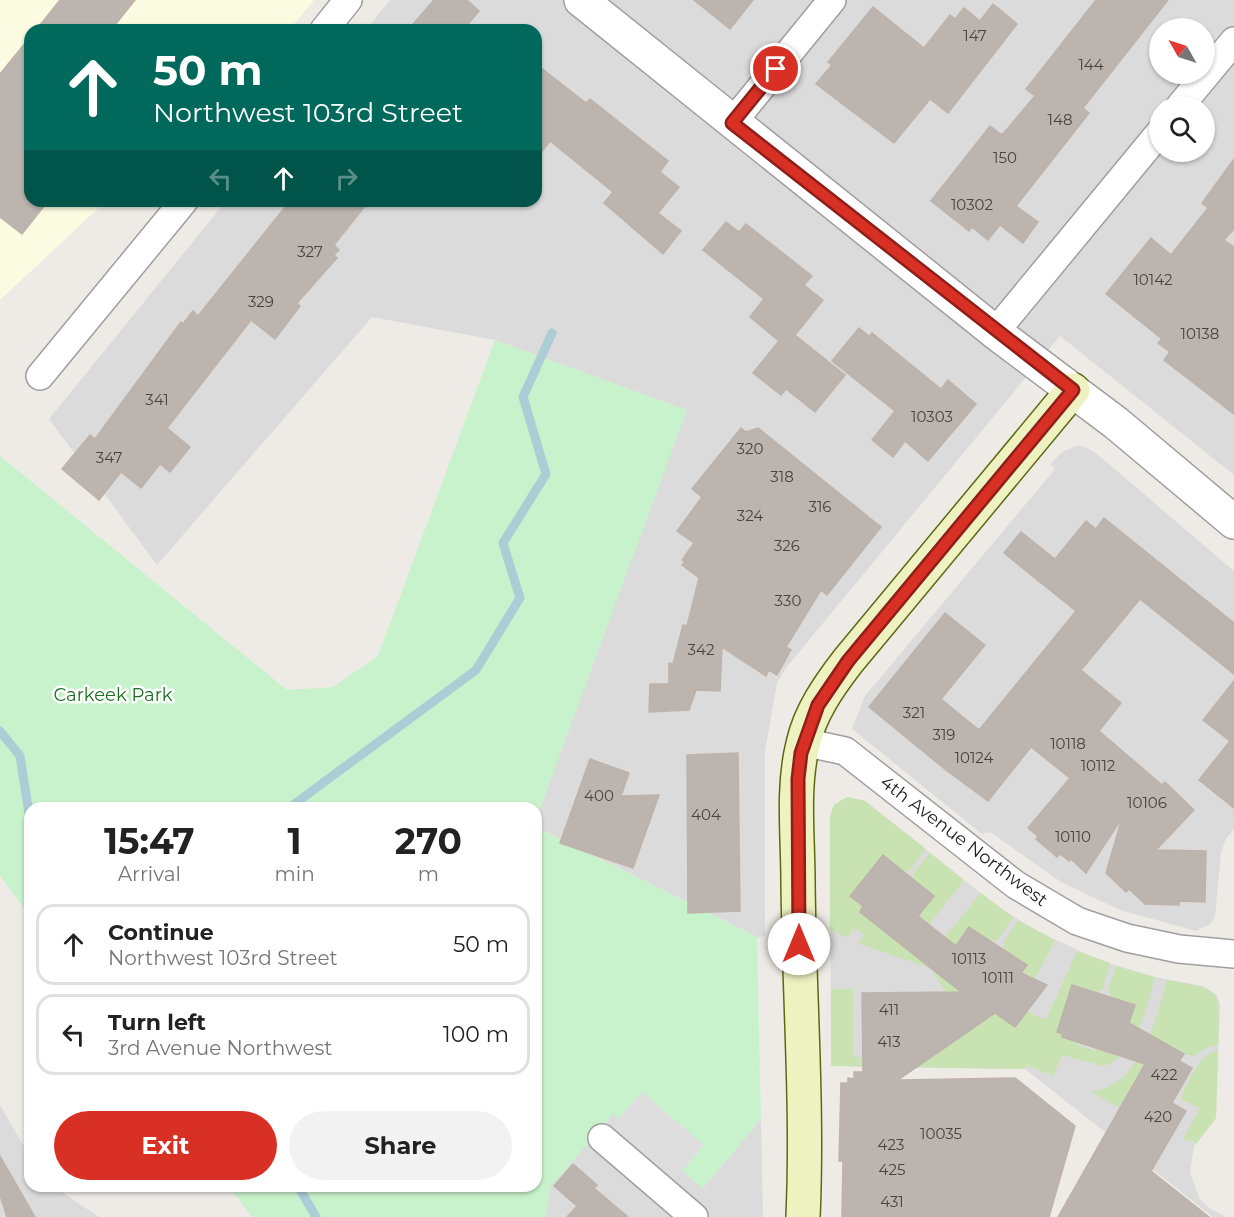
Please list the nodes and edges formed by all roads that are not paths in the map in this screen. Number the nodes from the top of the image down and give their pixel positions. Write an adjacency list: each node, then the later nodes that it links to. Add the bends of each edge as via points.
1 (348, 0): 4 (street)
2 (581, 0): 7 (street)
3 (832, 0): 7 (street)
4 (329, 24)
5 (1234, 41): 6 (street)
6 (1188, 96)
7 (732, 123): 10 (street)
8 (1149, 145): 10 (street)
9 (179, 207): 11 (street)
10 (995, 332): 12 (street)
11 (40, 376)
12 (1073, 390): 13 (street); 14 (main road, via 832,682)
13 (1234, 522)
14 (803, 741): 15 (street, 4th Avenue Northwest, via 844,751 1016,885 1077,921 1127,938 1179,949); 18 (main road, via 798,779 799,965 806,1139)
15 (1234, 954)
16 (602, 1138): 17 (street)
17 (694, 1217)
18 (803, 1217)

